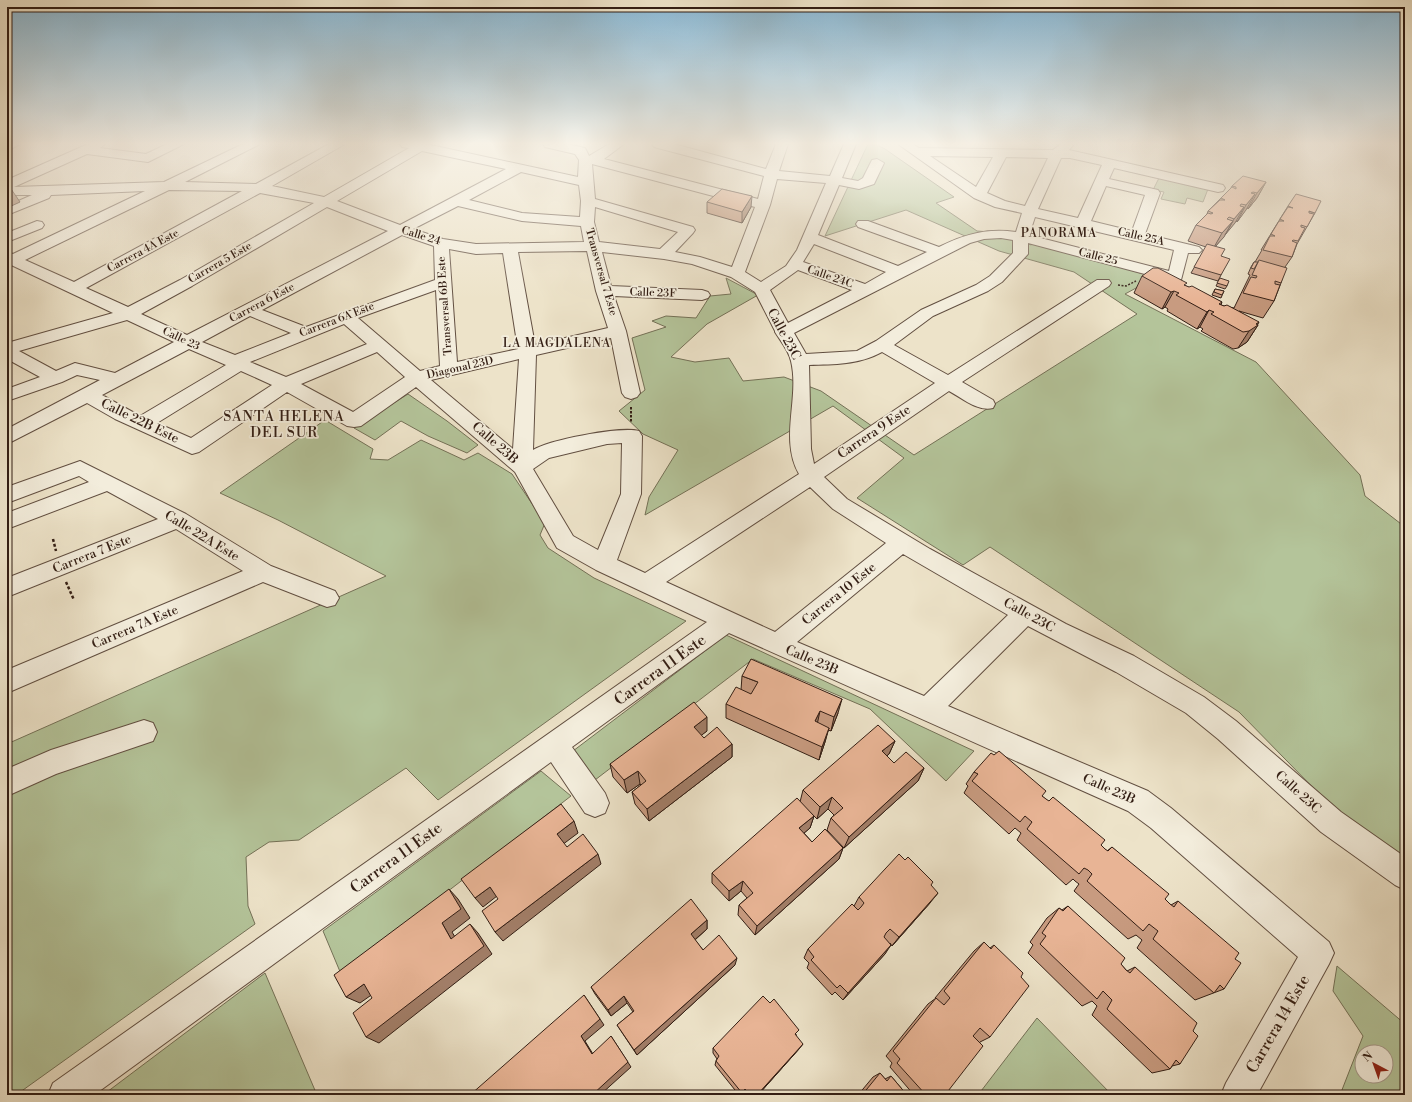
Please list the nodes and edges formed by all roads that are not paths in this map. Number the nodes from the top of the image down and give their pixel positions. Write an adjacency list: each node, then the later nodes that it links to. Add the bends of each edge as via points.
1 (43, 195): 19 (street)
2 (147, 195): 35 (street)
3 (247, 195): 43 (street, Carrera 4A Este)
4 (301, 195): 17 (street, Calle 24)
5 (336, 195): 17 (street, Carrera 5 Este)
6 (467, 195): 15 (street, Carrera 6 Este)
7 (587, 195): 16 (street, Transversal 7 Este)
8 (728, 195): 18 (street)
9 (765, 195): 18 (street)
10 (828, 195): 27 (street)
11 (980, 195): 20 (street, Calle 25A, via 1000,204)
12 (1038, 195): 20 (street)
13 (1095, 195): 22 (street)
14 (1152, 195): 26 (street)
15 (456, 201): 21 (street, via 522,218); 25 (street, Carrera 6 Este)
16 (588, 201): 21 (street, Transversal 7 Este); 34 (street, via 688,230)
17 (326, 202): 25 (street, Calle 24); 48 (street, Carrera 5 Este)
18 (763, 205): 38 (street)
19 (7, 211)
20 (1030, 211): 22 (street, Calle 25A); 28 (street)
21 (587, 222): 31 (street, Transversal 7 Este)
22 (1083, 223): 26 (street, Calle 25A)
23 (863, 224): 33 (street)
24 (37, 225): 29 (street)
25 (400, 230): 30 (street, Calle 24); 47 (street, Carrera 6 Este)
26 (1138, 236): 39 (street, Calle 25A, via 1188,248)
27 (810, 237): 36 (street); 37 (street)
28 (1021, 237): 33 (street, Calle 25, via 983,235); 39 (street, Calle 25); 55 (street, via 1020,254 996,279 927,313)
29 (7, 238)
30 (441, 243): 32 (street, Calle 24, via 476,249); 40 (street, Transversal 6B Este)
31 (592, 246): 32 (street, Calle 24); 34 (street, Calle 24); 45 (street, Transversal 7 Este)
32 (510, 248): 57 (street)
33 (940, 252): 37 (street, Calle 25)
34 (664, 254): 38 (street, Calle 24, via 695,260)
35 (10, 259): 43 (street, Calle 23)
36 (794, 264): 42 (street, via 791,269); 44 (street, Calle 24C)
37 (899, 272): 44 (street, Calle 25)
38 (737, 274): 42 (street, Calle 24)
39 (1175, 277)
40 (442, 283): 49 (street, Carrera 6A Este); 60 (street, Transversal 6B Este)
41 (1103, 283): 64 (street, Carrera 9 Este)
42 (761, 288): 51 (street, Calle 23C)
43 (73, 289): 48 (street, Calle 23)
44 (865, 289): 51 (street, Calle 25)
45 (604, 291): 46 (street, Calle 23F); 50 (street, Transversal 7 Este)
46 (702, 295)
47 (249, 310): 52 (street); 53 (street, Carrera 6 Este)
48 (128, 314): 53 (street, Calle 23); 56 (street, Carrera 5 Este)
49 (346, 317): 52 (street, Carrera 6A Este); 54 (street, Calle 23B)
50 (618, 331): 57 (street, Diagonal 23D); 66 (street, Transversal 7 Este)
51 (783, 332): 58 (street, Calle 23C)
52 (305, 333): 59 (street, Carrera 6A Este)
53 (188, 342): 59 (street, Calle 23); 63 (street, Carrera 6 Este)
54 (379, 345): 61 (street, Calle 23B); 65 (street)
55 (882, 345): 58 (street, via 852,358); 64 (street)
56 (7, 351): 62 (street)
57 (528, 352): 60 (street, Diagonal 23D); 72 (street)
58 (800, 360): 73 (street, Calle 23C, via 801,450 805,466)
59 (237, 363): 65 (street, Calle 23); 70 (street, Carrera 6A Este)
60 (449, 370): 61 (street, Diagonal 23D)
61 (418, 377): 65 (street, Calle 23, via 354,421); 72 (street, Calle 23B)
62 (56, 378): 63 (street, via 75,369); 67 (street)
63 (118, 379): 68 (street, Carrera 6 Este)
64 (948, 383): 69 (street); 73 (street, Carrera 9 Este)
65 (286, 384): 70 (street, Calle 22B Este, via 192,447)
66 (631, 393)
67 (7, 396)
68 (88, 396): 70 (street, Calle 22B Este); 71 (street, Carrera 6 Este)
69 (986, 404)
70 (141, 424)
71 (7, 437)
72 (522, 467): 79 (street, Calle 23B, via 565,542); 79 (street, via 543,453 607,437 632,436 630,494)
73 (811, 476): 78 (street, Calle 23C, via 840,504); 81 (street, Carrera 9 Este)
74 (108, 483): 75 (street, Calle 22A Este, via 80,468); 76 (street, Calle 22A Este); 77 (street)
75 (7, 495)
76 (178, 520): 80 (street, Calle 22A Este); 82 (street, Carrera 7 Este)
77 (7, 521)
78 (901, 543): 84 (street, Calle 23C); 86 (street, Carrera 10 Este)
79 (604, 564): 81 (street, Calle 23B)
80 (263, 572): 83 (street, Calle 22A Este); 87 (street, Carrera 7A Este)
81 (647, 583): 85 (street, Calle 23B)
82 (7, 588)
83 (327, 598)
84 (1025, 613): 88 (street); 93 (street, Calle 23C, via 1125,664 1195,705 1331,822)
85 (727, 621): 86 (street, Calle 23B); 90 (street, Carrera 11 Este)
86 (777, 644): 88 (street, Calle 23B)
87 (7, 682)
88 (927, 710): 94 (street, Calle 23B, via 994,747 1138,801)
89 (144, 732): 91 (street, via 52,763)
90 (555, 745): 92 (street); 95 (street, Carrera 11 Este)
91 (7, 783)
92 (595, 803)
93 (1405, 875)
94 (1318, 953): 96 (street, Carrera 14 Este)
95 (65, 1095)
96 (1238, 1095)

